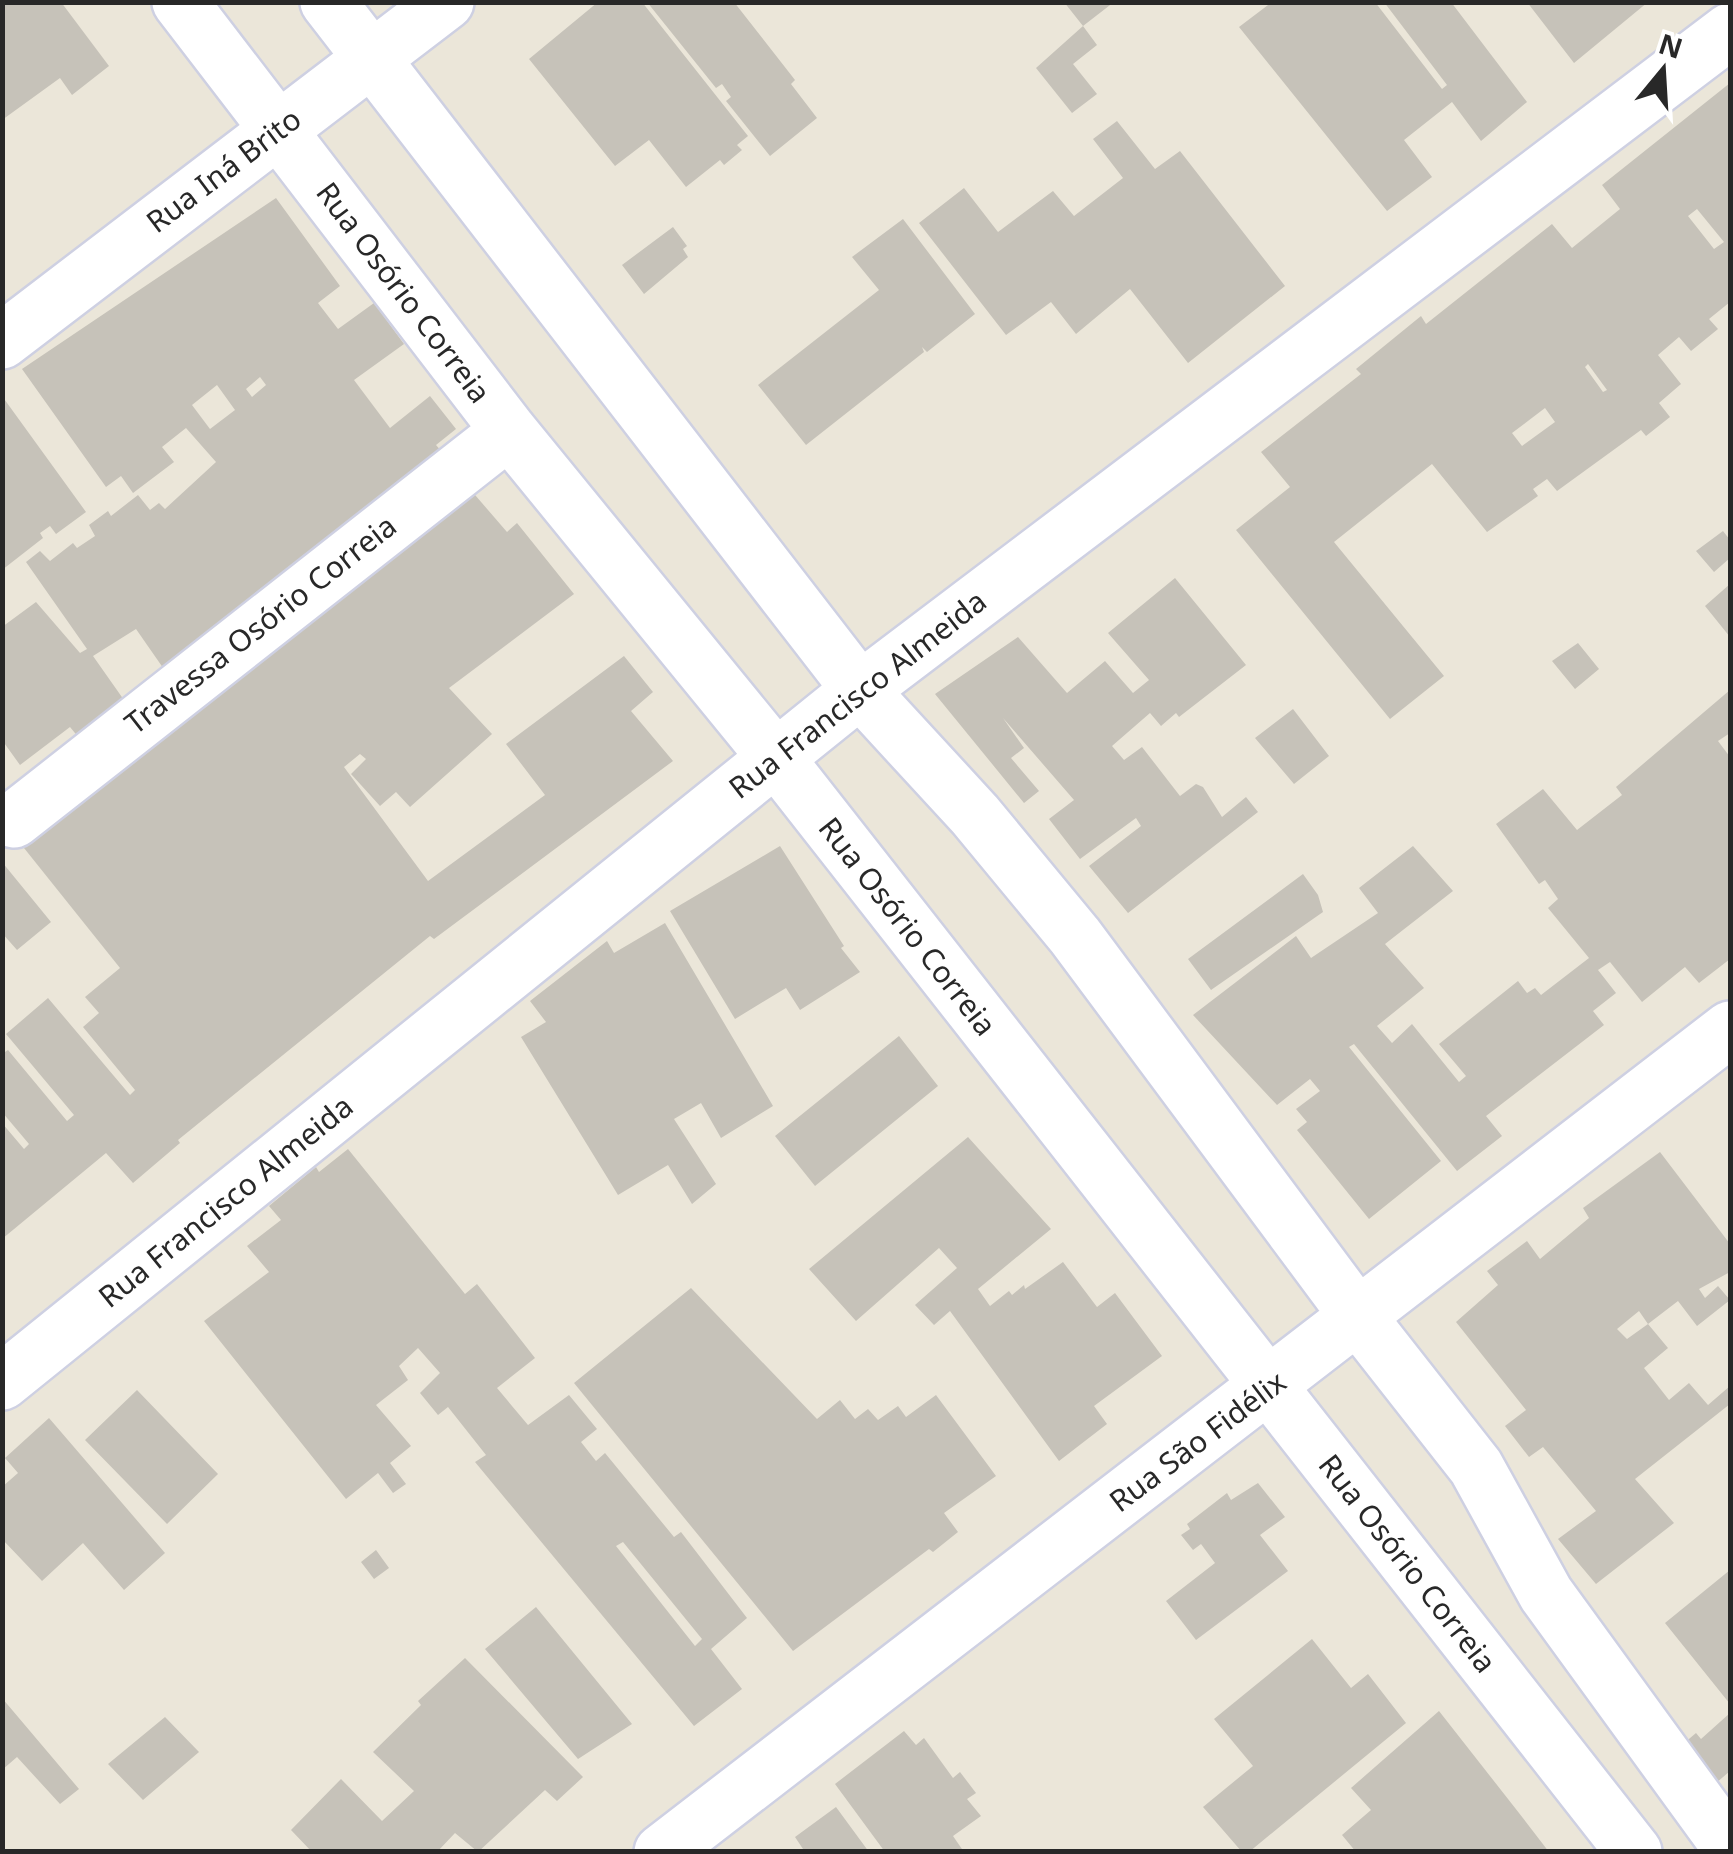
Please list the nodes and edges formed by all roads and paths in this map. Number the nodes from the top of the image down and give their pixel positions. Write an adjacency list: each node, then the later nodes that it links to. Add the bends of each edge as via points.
1 (180, 2): 6 (street, Rua Osório Correia)
2 (328, 2): 5 (street)
3 (446, 2): 5 (street, Rua Iná Brito)
4 (1730, 32): 9 (street, Rua Francisco Almeida)
5 (372, 60): 6 (street, Rua Iná Brito); 9 (street)
6 (278, 129): 7 (street, Rua Iná Brito); 8 (street, Rua Osório Correia)
7 (2, 341)
8 (509, 430): 10 (street, Rua Osório Correia); 11 (street, Travessa Osório Correia)
9 (860, 690): 10 (street, Rua Francisco Almeida); 13 (street, via 1076,936)
10 (776, 758): 14 (street, Rua Francisco Almeida); 15 (street, Rua Osório Correia)
11 (14, 820)
12 (1730, 1030): 13 (street, Rua São Fidélix)
13 (1360, 1318): 15 (street, Rua São Fidélix); 16 (street, via 1476,1467 1546,1594)
14 (2, 1382)
15 (1268, 1388): 17 (street, Rua São Fidélix); 18 (street, Rua Osório Correia)
16 (1730, 1847)
17 (662, 1852)
18 (1634, 1852)

